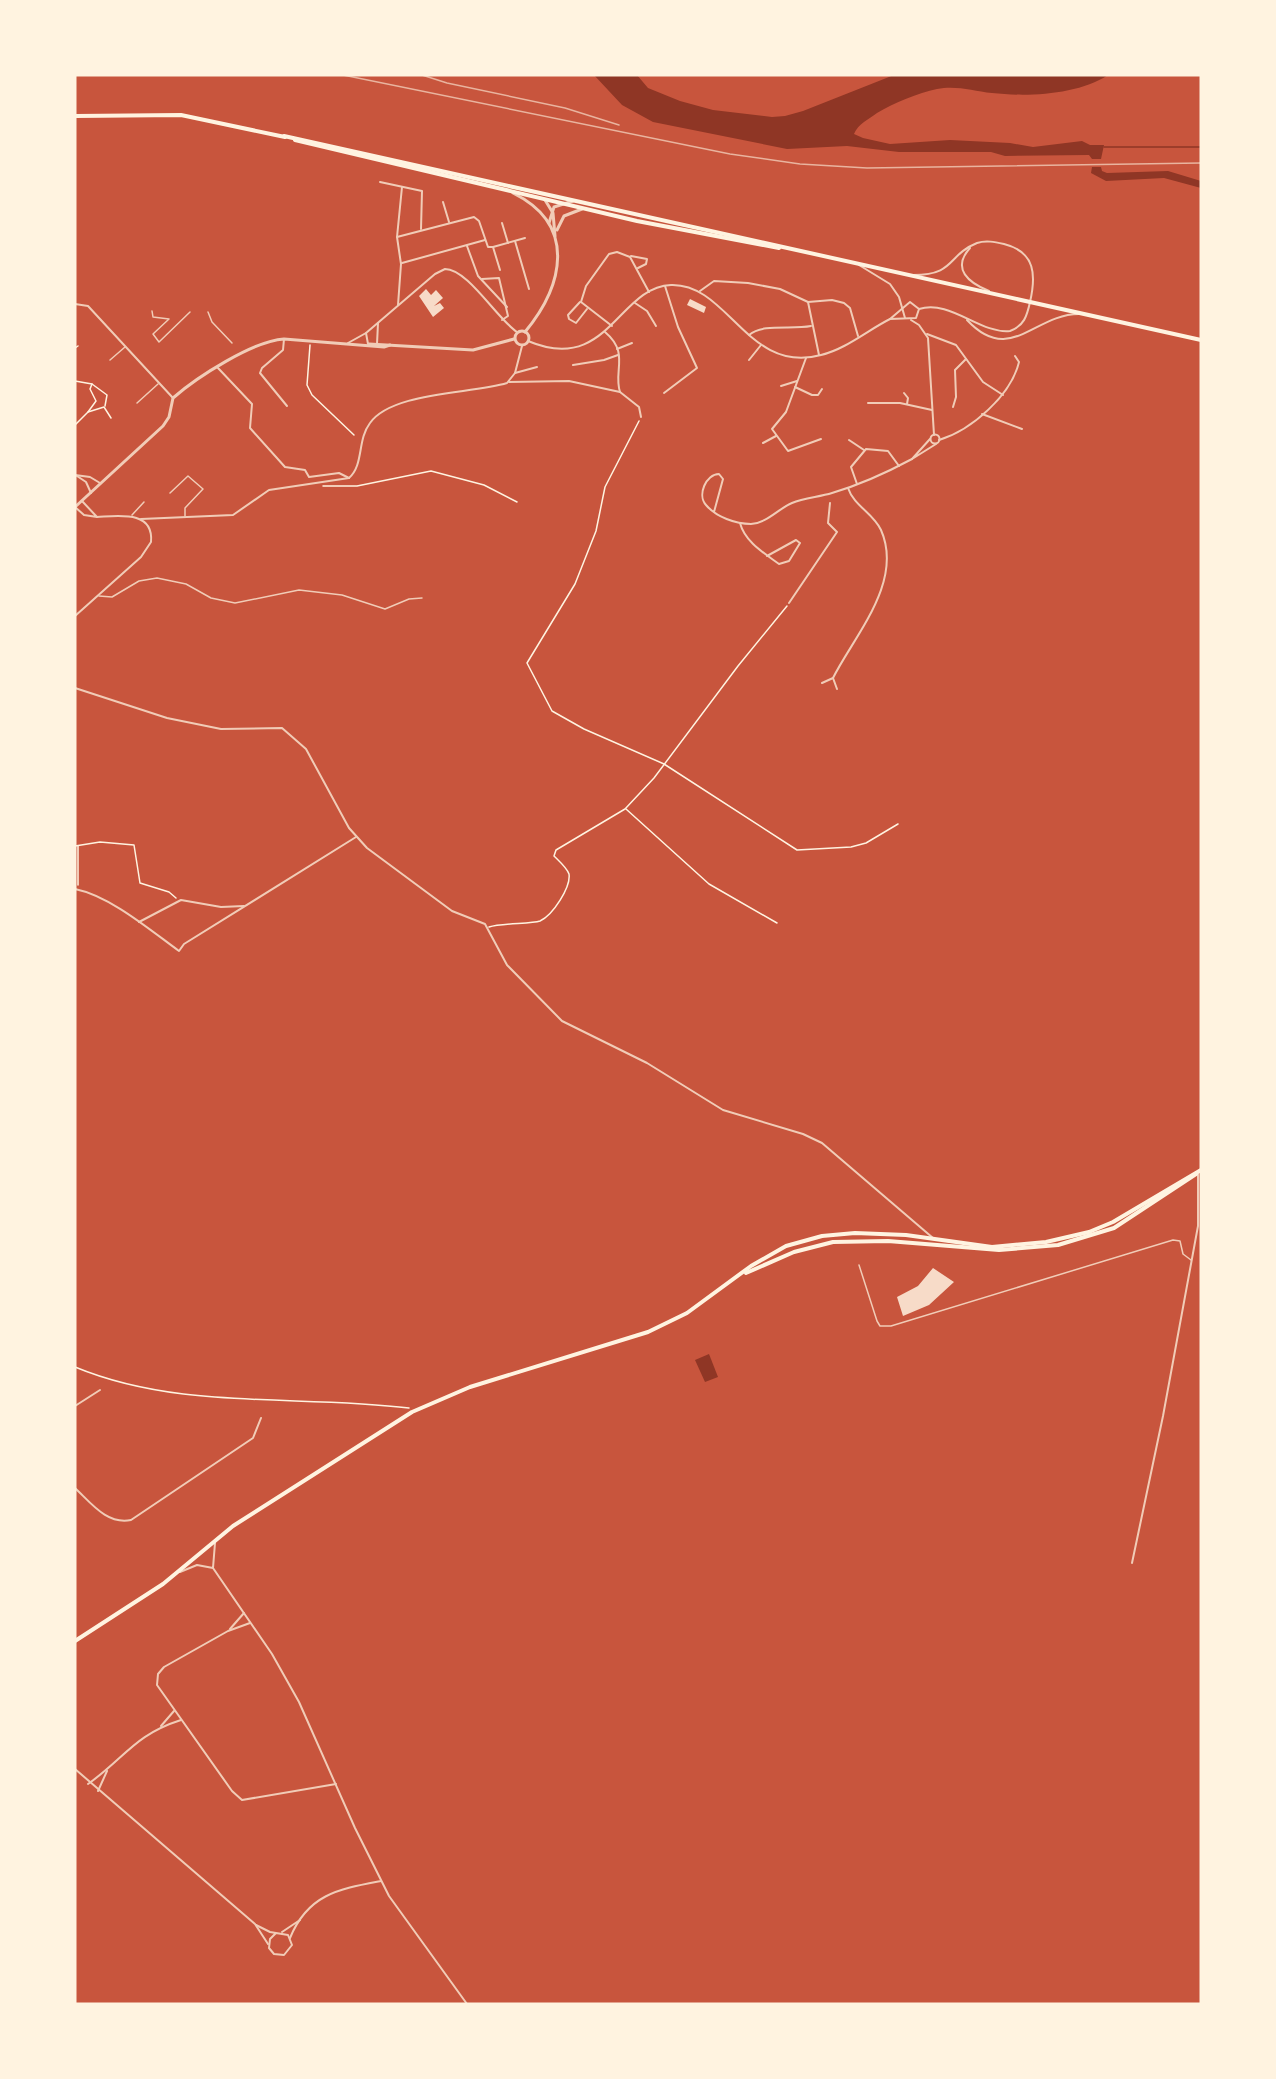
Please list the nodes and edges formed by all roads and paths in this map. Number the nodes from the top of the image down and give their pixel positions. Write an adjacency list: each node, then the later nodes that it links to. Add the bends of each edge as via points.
1 (75, 116): 2 (main road, via 175,114)
2 (284, 136): 5 (main road); 6 (main road)
3 (380, 182): 4 (street)
4 (402, 187): 16 (street, via 422,191); 17 (street)
5 (518, 188): 7 (street); 8 (main road)
6 (512, 192): 7 (main road); 15 (street, via 536,207)
7 (545, 200): 10 (main road); 12 (street)
8 (578, 201): 10 (street); 26 (main road)
9 (443, 202): 13 (street)
10 (561, 203): 11 (main road); 12 (street)
11 (588, 209): 19 (street, via 564,216); 26 (main road)
12 (552, 210): 15 (street); 19 (street)
13 (450, 222): 16 (street); 20 (street, via 474,217)
14 (502, 223): 22 (street)
15 (549, 225): 19 (street)
16 (421, 231): 17 (street)
17 (397, 237): 28 (street)
18 (525, 238): 21 (street)
19 (555, 238): 61 (street, via 558,261 554,285 544,308)
20 (485, 240): 24 (street); 25 (street)
21 (515, 241): 22 (street); 35 (street)
22 (508, 243): 25 (street)
23 (975, 244): 32 (street, via 940,272); 38 (street, via 962,260 964,275 973,284); 53 (street, via 1006,244 1024,253 1033,267 1034,285 1026,319 1015,329 1001,332)
24 (467, 246): 28 (street); 33 (street)
25 (493, 248): 31 (street)
26 (812, 254): 29 (main road)
27 (628, 255): 30 (street); 30 (street, via 646,259 646,264); 39 (street, via 609,254 586,286)
28 (401, 264): 43 (street)
29 (857, 264): 32 (main road); 46 (street, via 890,284)
30 (638, 269): 37 (street)
31 (500, 270)
32 (904, 275): 38 (main road)
33 (482, 279): 44 (street); 44 (street, via 498,276)
34 (665, 286): 36 (street, via 681,285); 37 (street); 104 (street, via 697,368)
35 (529, 289)
36 (700, 291): 40 (street, via 714,281 753,283 784,290); 66 (street)
37 (649, 292): 41 (street)
38 (1000, 296): 51 (main road)
39 (581, 302): 45 (street); 45 (street, via 568,315 569,319 576,323)
40 (808, 302): 60 (street); 67 (street, via 832,300 847,304)
41 (635, 303): 58 (street); 59 (street, via 647,311)
42 (75, 304): 80 (street, via 88,306)
43 (398, 305): 55 (street, via 438,272 449,269 465,279); 57 (street)
44 (507, 307): 55 (street, via 508,316)
45 (587, 309): 58 (street)
46 (902, 309): 47 (street, via 910,302); 52 (street); 54 (street)
47 (919, 309): 53 (street, via 944,310); 56 (street, via 918,316)
48 (152, 311): 49 (lane, via 153,317 169,319 153,334 159,342)
49 (190, 312)
50 (208, 312): 73 (lane)
51 (1084, 314): 53 (street, via 1059,316 1009,340 996,338); 70 (main road)
52 (905, 318): 54 (street); 56 (street)
53 (965, 318)
54 (890, 319): 67 (street)
55 (502, 320): 64 (street)
56 (911, 320): 65 (street)
57 (378, 323): 63 (street); 77 (street)
58 (612, 326): 62 (street)
59 (656, 326)
60 (811, 326): 66 (street, via 765,327); 85 (street)
61 (525, 332): 64 (street); 72 (street)
62 (605, 332): 72 (street, via 566,348); 83 (street)
63 (366, 333): 74 (street); 76 (street)
64 (518, 333): 69 (street)
65 (927, 334): 88 (street, via 956,345); 114 (street)
66 (749, 335): 78 (street)
67 (858, 336): 85 (street)
68 (284, 339): 71 (street); 93 (street, via 249,348); 111 (street, via 283,350 260,373)
69 (514, 339): 77 (street, via 473,350); 81 (street)
70 (1201, 340)
71 (310, 341): 74 (street); 121 (path, via 307,386)
72 (528, 341): 81 (street)
73 (232, 343)
74 (348, 343): 76 (street)
75 (632, 343): 83 (street)
76 (368, 344): 77 (street)
77 (377, 344)
78 (761, 345): 87 (street, via 784,355); 90 (street)
79 (78, 346): 82 (path)
80 (125, 346): 89 (lane); 98 (street)
81 (522, 346): 94 (street)
82 (75, 348)
83 (617, 350): 84 (street)
84 (618, 355): 91 (street); 103 (street)
85 (819, 356): 87 (street)
86 (1015, 356): 106 (street, via 1018,366)
87 (806, 358): 96 (street)
88 (966, 358): 106 (street, via 982,382); 113 (street, via 955,370)
89 (110, 360)
90 (749, 360)
91 (573, 365)
92 (537, 367): 94 (street)
93 (218, 368): 107 (street); 134 (street, via 252,404 250,428 285,467 305,470 309,477 339,473)
94 (515, 373): 97 (street)
95 (75, 381): 99 (path)
96 (797, 381): 100 (street); 101 (street)
97 (509, 382): 103 (street, via 568,381); 134 (street, via 384,409 363,434 357,467)
98 (159, 383): 107 (street); 108 (lane)
99 (92, 384): 112 (path, via 107,395); 115 (path, via 90,389 96,401)
100 (781, 386)
101 (795, 387): 102 (street, via 812,395 818,395); 123 (street, via 786,412 772,427)
102 (822, 389)
103 (620, 392): 117 (street, via 639,407)
104 (664, 393)
105 (904, 393): 110 (street)
106 (1003, 395): 116 (street)
107 (173, 398): 135 (street, via 163,426)
108 (137, 403)
109 (868, 403): 110 (street)
110 (907, 404): 114 (street)
111 (287, 406)
112 (104, 407): 115 (path); 118 (path)
113 (953, 407)
114 (932, 410): 122 (street)
115 (88, 412): 119 (path)
116 (982, 414): 120 (street); 127 (street)
117 (641, 417): 161 (path, via 605,487 596,531 575,584 527,663 552,711)
118 (111, 418)
119 (75, 425)
120 (1022, 429)
121 (354, 435)
122 (934, 435): 125 (street); 127 (street)
123 (776, 436): 124 (street, via 788,451); 128 (street)
124 (821, 439)
125 (930, 439): 129 (street); 131 (street)
126 (849, 440): 130 (street)
127 (939, 440): 129 (street)
128 (763, 443)
129 (936, 444): 131 (street)
130 (864, 450): 132 (street, via 888,451); 137 (street, via 851,467)
131 (912, 459): 132 (street)
132 (899, 466): 137 (street)
133 (76, 475): 135 (street); 139 (street, via 86,482)
134 (349, 478): 136 (street)
135 (101, 483): 139 (street)
136 (320, 483): 143 (path, via 326,487 357,486 431,471 484,485); 149 (street, via 265,491 233,515)
137 (856, 484): 138 (street)
138 (848, 488): 151 (street, via 791,503 760,522); 157 (street, via 853,501 880,527 886,560 872,613)
139 (91, 493): 141 (street)
140 (170, 493): 149 (lane, via 188,476 202,489 185,508)
141 (82, 501): 145 (street); 148 (street)
142 (144, 502): 147 (lane)
143 (517, 502)
144 (830, 502): 155 (street, via 828,523 837,532)
145 (75, 507): 148 (street, via 84,515)
146 (714, 512): 146 (street, via 704,503 703,496 707,477 719,474 723,479); 151 (street)
147 (132, 516): 148 (street); 150 (street)
148 (97, 517)
149 (185, 517): 150 (street)
150 (141, 519): 153 (street, via 151,533 148,549)
151 (740, 522): 152 (street, via 750,542)
152 (767, 556): 152 (street, via 784,565 800,543 791,541)
153 (99, 596): 154 (lane, via 112,597 139,581 157,578 186,584 211,598 235,603 299,590 342,595 385,609); 156 (street)
154 (422, 598)
155 (789, 603): 161 (path)
156 (75, 616)
157 (833, 678): 158 (street); 160 (street)
158 (822, 683)
159 (75, 688): 164 (street, via 167,718 221,729 282,728 306,749)
160 (837, 689)
161 (664, 764): 162 (path); 163 (path, via 797,850 851,847 866,843)
162 (625, 809): 170 (path, via 708,884); 171 (path, via 556,850 554,856 568,871 569,879 563,895 540,921)
163 (898, 824)
164 (356, 837): 168 (street); 171 (street, via 437,901)
165 (77, 846): 166 (path); 167 (path, via 100,842 134,844 140,883 172,893)
166 (76, 889): 169 (street, via 90,892)
167 (177, 901): 168 (street, via 230,908); 169 (street)
168 (246, 906): 169 (street, via 178,951)
169 (139, 922)
170 (777, 923)
171 (488, 927): 173 (street, via 507,965 562,1021 647,1063 733,1115 822,1143)
172 (1200, 1172): 173 (main road, via 1113,1222 1071,1237 992,1247); 174 (main road, via 1114,1228 1078,1240 1009,1250); 175 (street, via 1199,1214)
173 (933, 1238): 174 (main road); 177 (main road, via 855,1233 822,1236 786,1246)
174 (934, 1245): 177 (main road, via 888,1240 833,1242 777,1259)
175 (1191, 1260): 176 (lane, via 1183,1254 1180,1241 1173,1240 891,1326 880,1326 876,1321); 185 (street)
176 (859, 1265)
177 (735, 1279): 181 (main road, via 687,1313 648,1332 470,1387)
178 (75, 1367): 181 (path, via 179,1394 404,1408)
179 (100, 1390): 180 (street)
180 (75, 1406)
181 (412, 1412): 184 (main road)
182 (261, 1418): 183 (street, via 253,1438 131,1520 107,1517)
183 (75, 1488)
184 (218, 1536): 186 (street, via 212,1553); 187 (main road)
185 (1132, 1563)
186 (213, 1568): 187 (street, via 197,1565); 188 (street)
187 (175, 1575): 191 (main road)
188 (244, 1613): 189 (street); 190 (street)
189 (251, 1623): 190 (street); 198 (street, via 295,1694)
190 (228, 1630): 192 (street, via 164,1667 156,1677)
191 (75, 1641)
192 (174, 1711): 193 (street); 194 (street)
193 (181, 1720): 194 (street); 198 (street, via 242,1800)
194 (161, 1726): 196 (street, via 129,1746)
195 (75, 1770): 197 (street)
196 (107, 1772): 197 (street); 199 (street)
197 (88, 1784): 199 (street)
198 (336, 1784): 200 (street)
199 (98, 1791): 202 (street)
200 (381, 1881): 201 (street, via 326,1895); 206 (street)
201 (300, 1920): 203 (street); 204 (street)
202 (255, 1924): 203 (street); 205 (street)
203 (278, 1933): 204 (street); 205 (street)
204 (290, 1938): 205 (street, via 291,1948 284,1955 274,1954)
205 (268, 1944)
206 (467, 2004)

